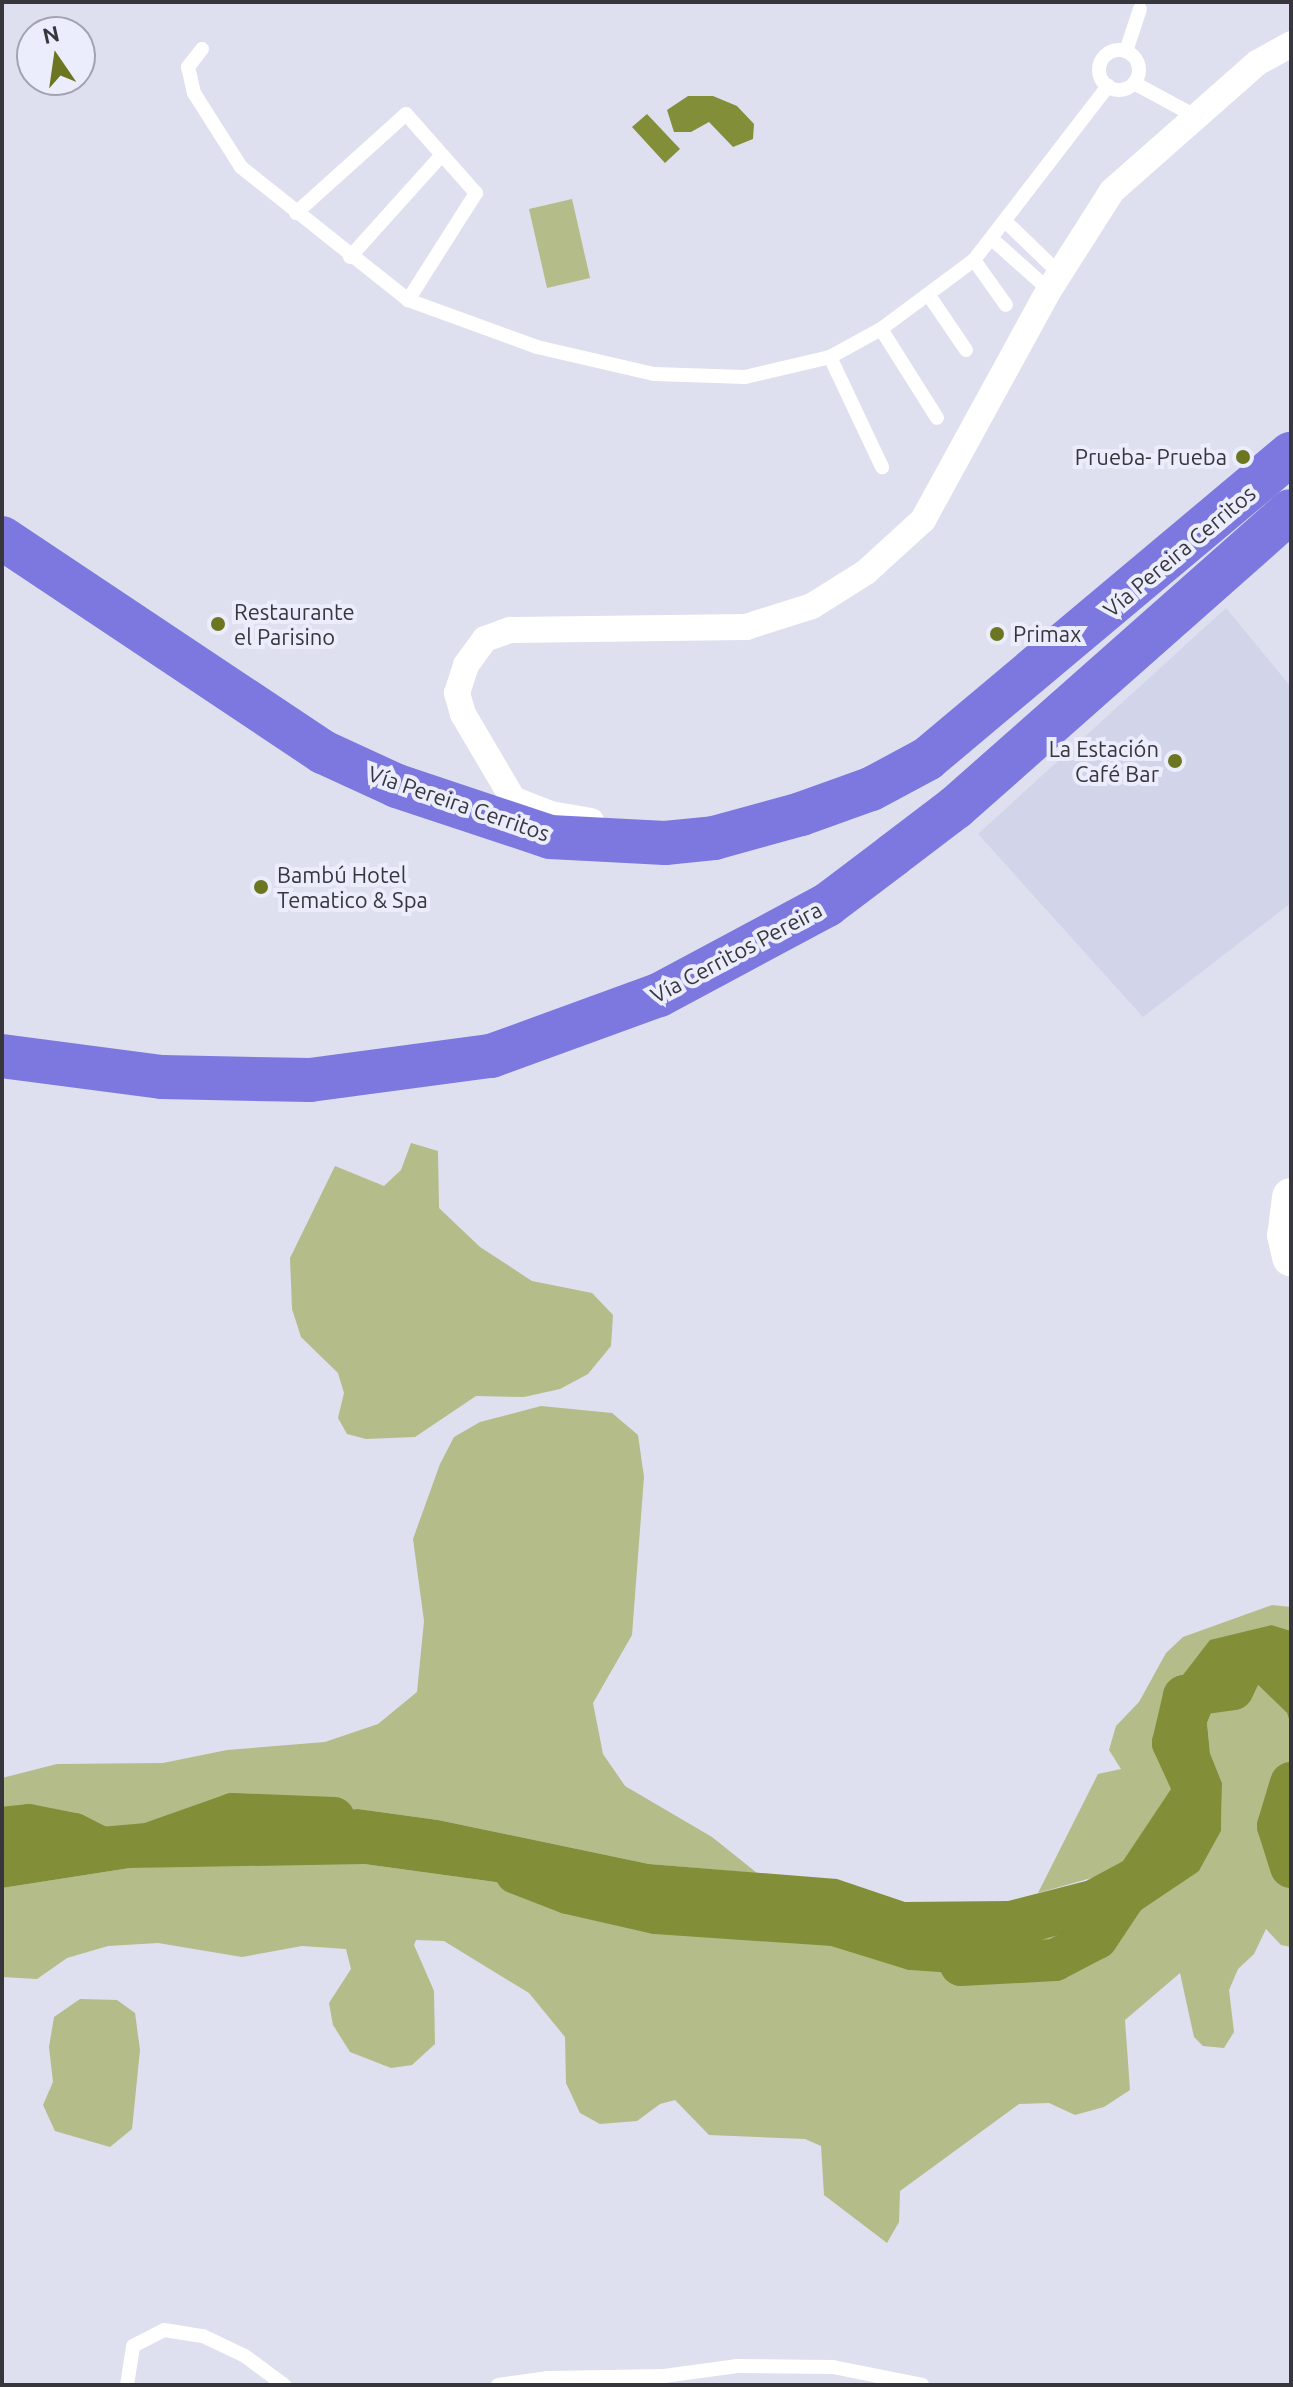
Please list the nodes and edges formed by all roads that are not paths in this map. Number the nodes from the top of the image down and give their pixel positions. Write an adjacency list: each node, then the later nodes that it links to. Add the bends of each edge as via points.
1 (1140, 9): 4 (lane)
2 (1291, 44): 7 (street, via 1257,63)
3 (202, 49): 9 (lane, via 188,67 194,93 241,167)
4 (1126, 51): 5 (lane, via 1138,65); 6 (lane, via 1116,50 1101,61 1101,80)
5 (1134, 83): 6 (lane, via 1117,89); 7 (lane)
6 (1108, 86): 10 (lane)
7 (1197, 117): 14 (street, via 1112,191)
8 (441, 156): 9 (lane, via 406,114); 12 (lane); 16 (lane, via 476,193)
9 (296, 213): 12 (lane)
10 (1005, 221): 11 (lane); 14 (lane)
11 (992, 239): 13 (lane); 14 (lane)
12 (350, 257): 16 (lane)
13 (974, 260): 15 (lane); 17 (lane)
14 (1054, 282): 26 (street, via 923,520 855,579 812,606 746,627 510,630 485,639 466,665 457,693 463,714 513,799 551,814 619,823)
15 (930, 297): 18 (lane); 19 (lane)
16 (408, 300): 20 (lane, via 537,347 654,374 745,377)
17 (1006, 305)
18 (881, 329): 20 (lane); 21 (lane)
19 (966, 350)
20 (830, 357): 23 (lane)
21 (937, 418)
22 (1291, 454): 26 (highway, Vía Pereira Cerritos, via 927,759 871,789 801,814 714,838)
23 (882, 467)
24 (1291, 511): 27 (highway, Vía Cerritos Pereira, via 955,808 827,905 659,995 491,1056 310,1080 162,1077)
25 (2, 538): 26 (highway, Vía Pereira Cerritos, via 323,752 397,786 550,837)
26 (665, 843)
27 (2, 1056)
28 (1291, 1197): 29 (street, via 1286,1235)
29 (1291, 1257)
30 (127, 2385): 31 (lane, via 133,2346 164,2330 203,2336 245,2356)
31 (284, 2385)
32 (498, 2385): 33 (lane, via 547,2378 664,2376 737,2366 833,2367)
33 (922, 2385)

